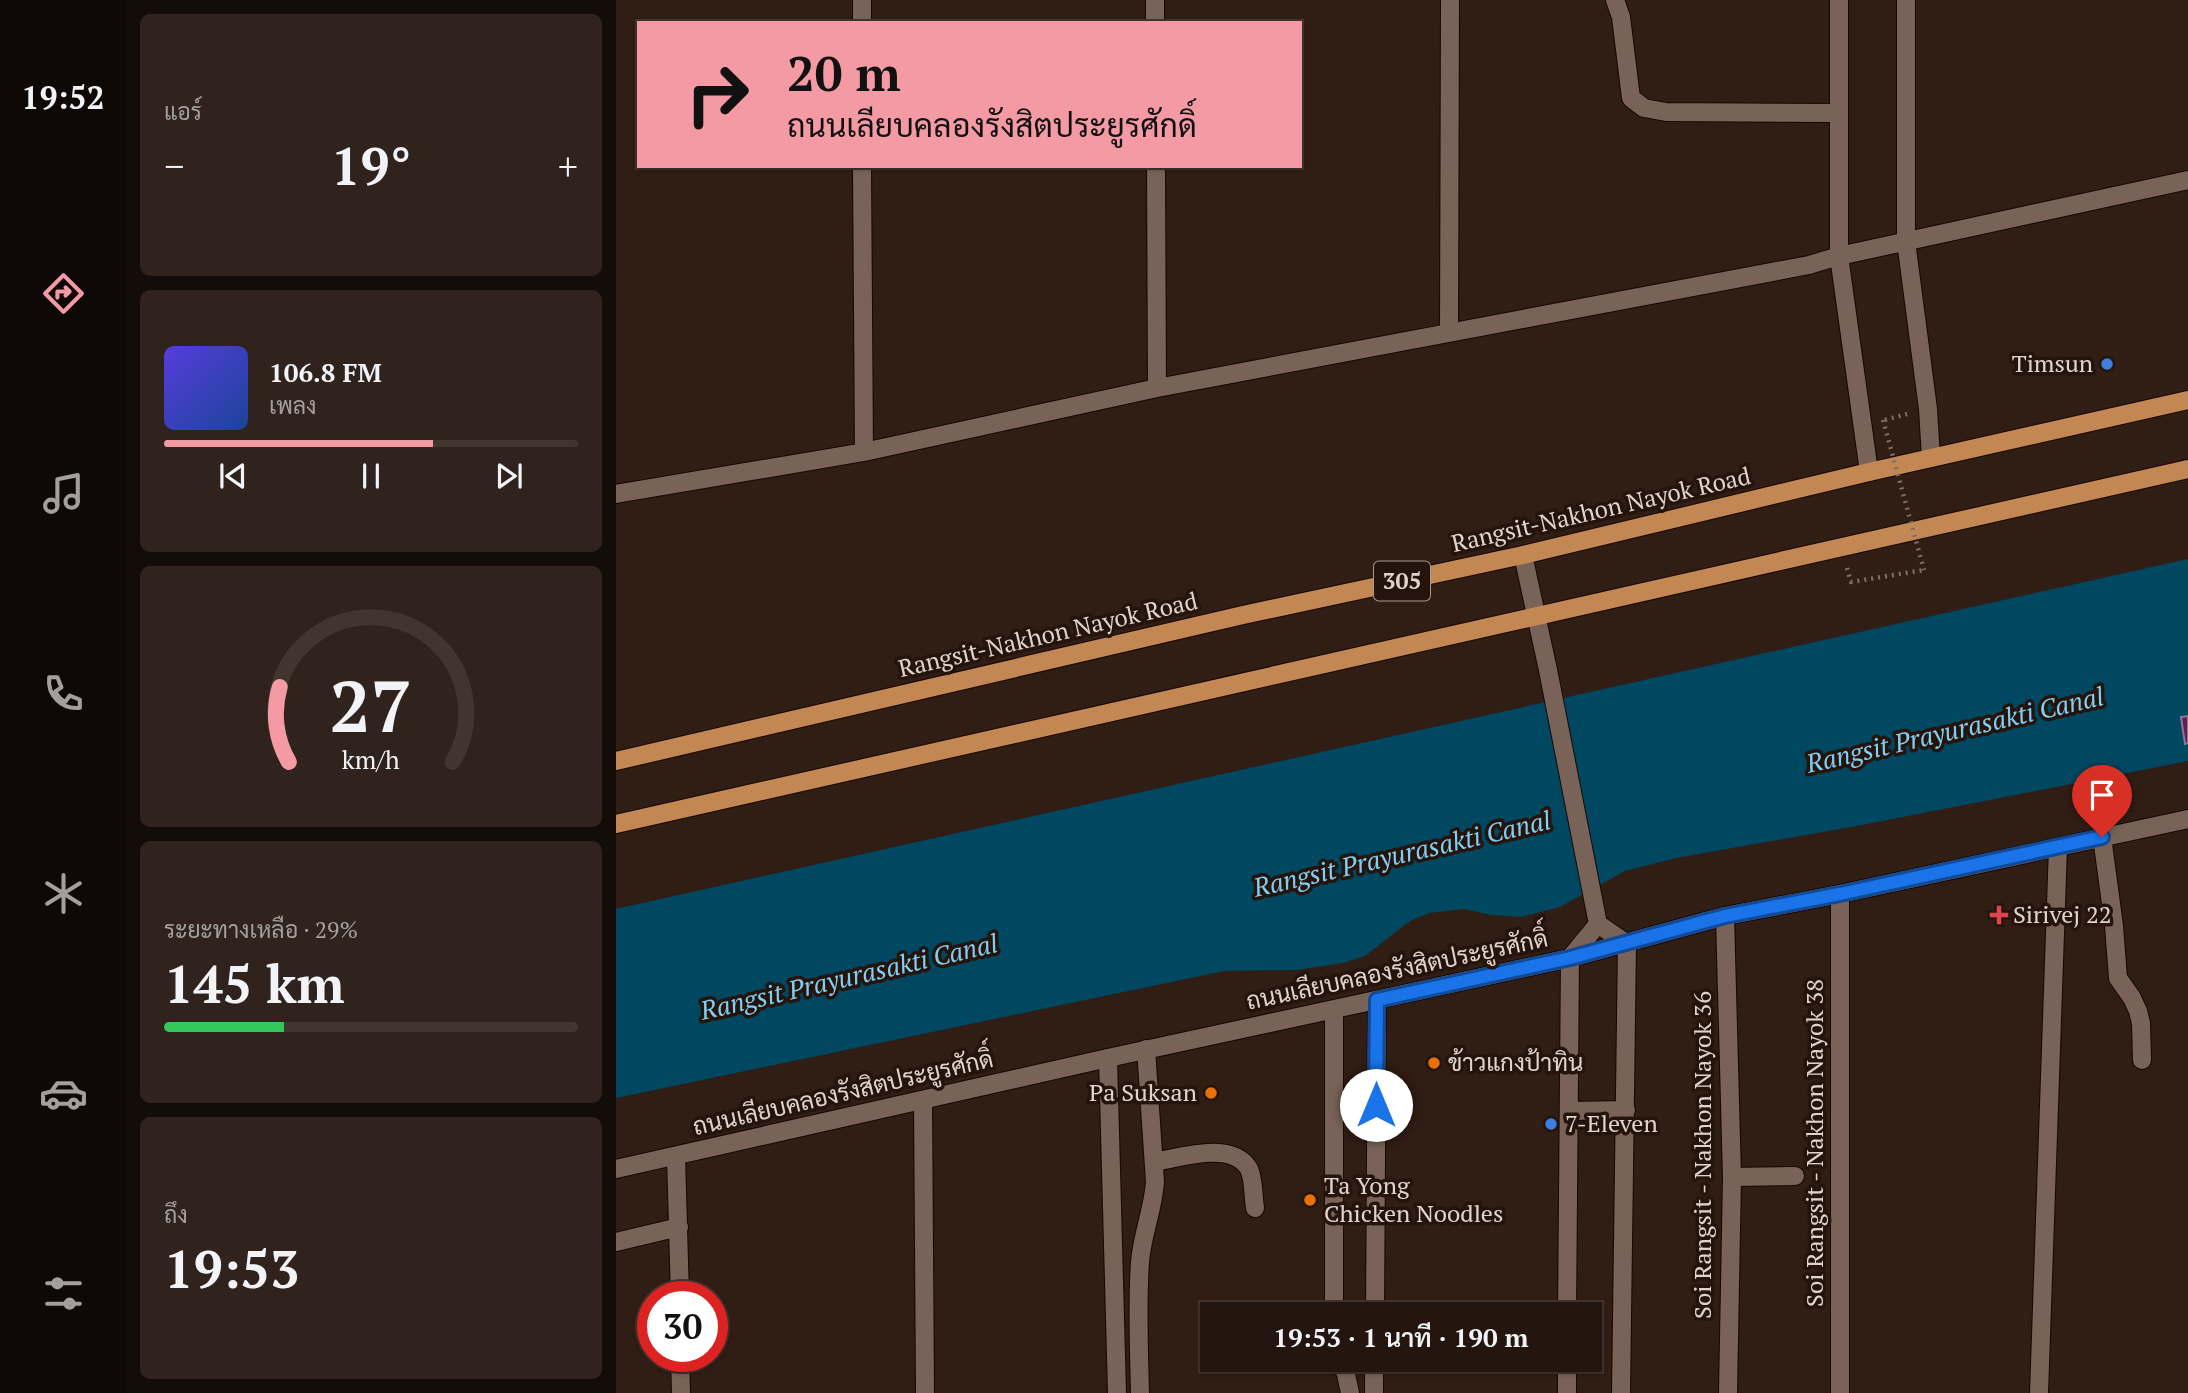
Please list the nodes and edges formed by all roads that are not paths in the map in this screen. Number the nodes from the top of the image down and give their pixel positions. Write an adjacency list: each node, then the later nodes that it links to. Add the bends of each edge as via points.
1 (862, 0): 7 (street)
2 (1155, 0): 8 (street)
3 (1450, 0): 15 (street)
4 (1615, 0): 9 (street, via 1631,98 1644,108)
5 (1839, 0): 9 (street)
6 (1906, 0): 13 (street)
7 (862, 21)
8 (1155, 21)
9 (1839, 113): 14 (street)
10 (863, 168): 18 (street)
11 (1156, 168): 16 (street)
12 (2188, 180): 13 (street)
13 (1906, 241): 14 (street); 19 (street)
14 (1839, 256): 15 (street); 21 (street)
15 (1449, 333): 16 (street)
16 (1157, 388): 18 (street)
17 (2188, 400): 19 (main road, Rangsit-Nakhon Nayok Road / 305)
18 (863, 452): 22 (street)
19 (1931, 458): 21 (main road, Rangsit-Nakhon Nayok Road / 305)
20 (2188, 469): 24 (main road)
21 (1869, 472): 23 (main road, Rangsit-Nakhon Nayok Road / 305)
22 (616, 494)
23 (1523, 555): 24 (street); 25 (main road, Rangsit-Nakhon Nayok Road / 305, via 1243,615)
24 (1535, 615): 27 (main road); 32 (street)
25 (616, 761)
26 (2188, 818): 28 (street, ถนนเลียบคลองรังสิตประยูรศักดิ์)
27 (616, 824)
28 (2102, 837): 29 (street, ถนนเลียบคลองรังสิตประยูรศักดิ์); 39 (street, via 2118,978 2141,1023)
29 (2058, 847): 30 (street, ถนนเลียบคลองรังสิตประยูรศักดิ์); 69 (street)
30 (1840, 894): 31 (street, ถนนเลียบคลองรังสิตประยูรศักดิ์); 68 (street, Soi Rangsit - Nakhon Nayok 38)
31 (1725, 916): 33 (street, ถนนเลียบคลองรังสิตประยูรศักดิ์); 47 (street, Soi Rangsit - Nakhon Nayok 36)
32 (1598, 924): 33 (street); 34 (street)
33 (1627, 944): 34 (street, ถนนเลียบคลองรังสิตประยูรศักดิ์); 41 (street)
34 (1570, 958): 35 (street, ถนนเลียบคลองรังสิตประยูรศักดิ์); 42 (street)
35 (1377, 1000): 36 (street, ถนนเลียบคลองรังสิตประยูรศักดิ์); 53 (street)
36 (1335, 1010): 37 (street, ถนนเลียบคลองรังสิตประยูรศักดิ์); 52 (street)
37 (1146, 1049): 38 (street, ถนนเลียบคลองรังสิตประยูรศักดิ์); 44 (street)
38 (1108, 1058): 40 (street, ถนนเลียบคลองรังสิตประยูรศักดิ์); 61 (street)
39 (2142, 1059)
40 (923, 1100): 43 (street, ถนนเลียบคลองรังสิตประยูรศักดิ์); 60 (street)
41 (1626, 1110): 42 (street); 66 (street)
42 (1569, 1111): 54 (street)
43 (676, 1156): 45 (street, ถนนเลียบคลองรังสิตประยูรศักดิ์); 49 (street)
44 (1154, 1162): 48 (street, via 1220,1152 1238,1157 1250,1170); 62 (street, via 1154,1202 1140,1261)
45 (616, 1169)
46 (1795, 1176): 47 (street)
47 (1732, 1177): 67 (street, Soi Rangsit - Nakhon Nayok 36)
48 (1255, 1208)
49 (679, 1227): 50 (street); 51 (street)
50 (616, 1241)
51 (680, 1281)
52 (1334, 1302)
53 (1375, 1302)
54 (1567, 1302)
55 (680, 1372): 59 (street)
56 (1345, 1372): 63 (street)
57 (1374, 1372): 64 (street)
58 (1567, 1372): 65 (street)
59 (681, 1393)
60 (925, 1393)
61 (1117, 1393)
62 (1140, 1393)
63 (1350, 1393)
64 (1374, 1393)
65 (1567, 1393)
66 (1621, 1393)
67 (1728, 1393)
68 (1840, 1393)
69 (2039, 1393)

